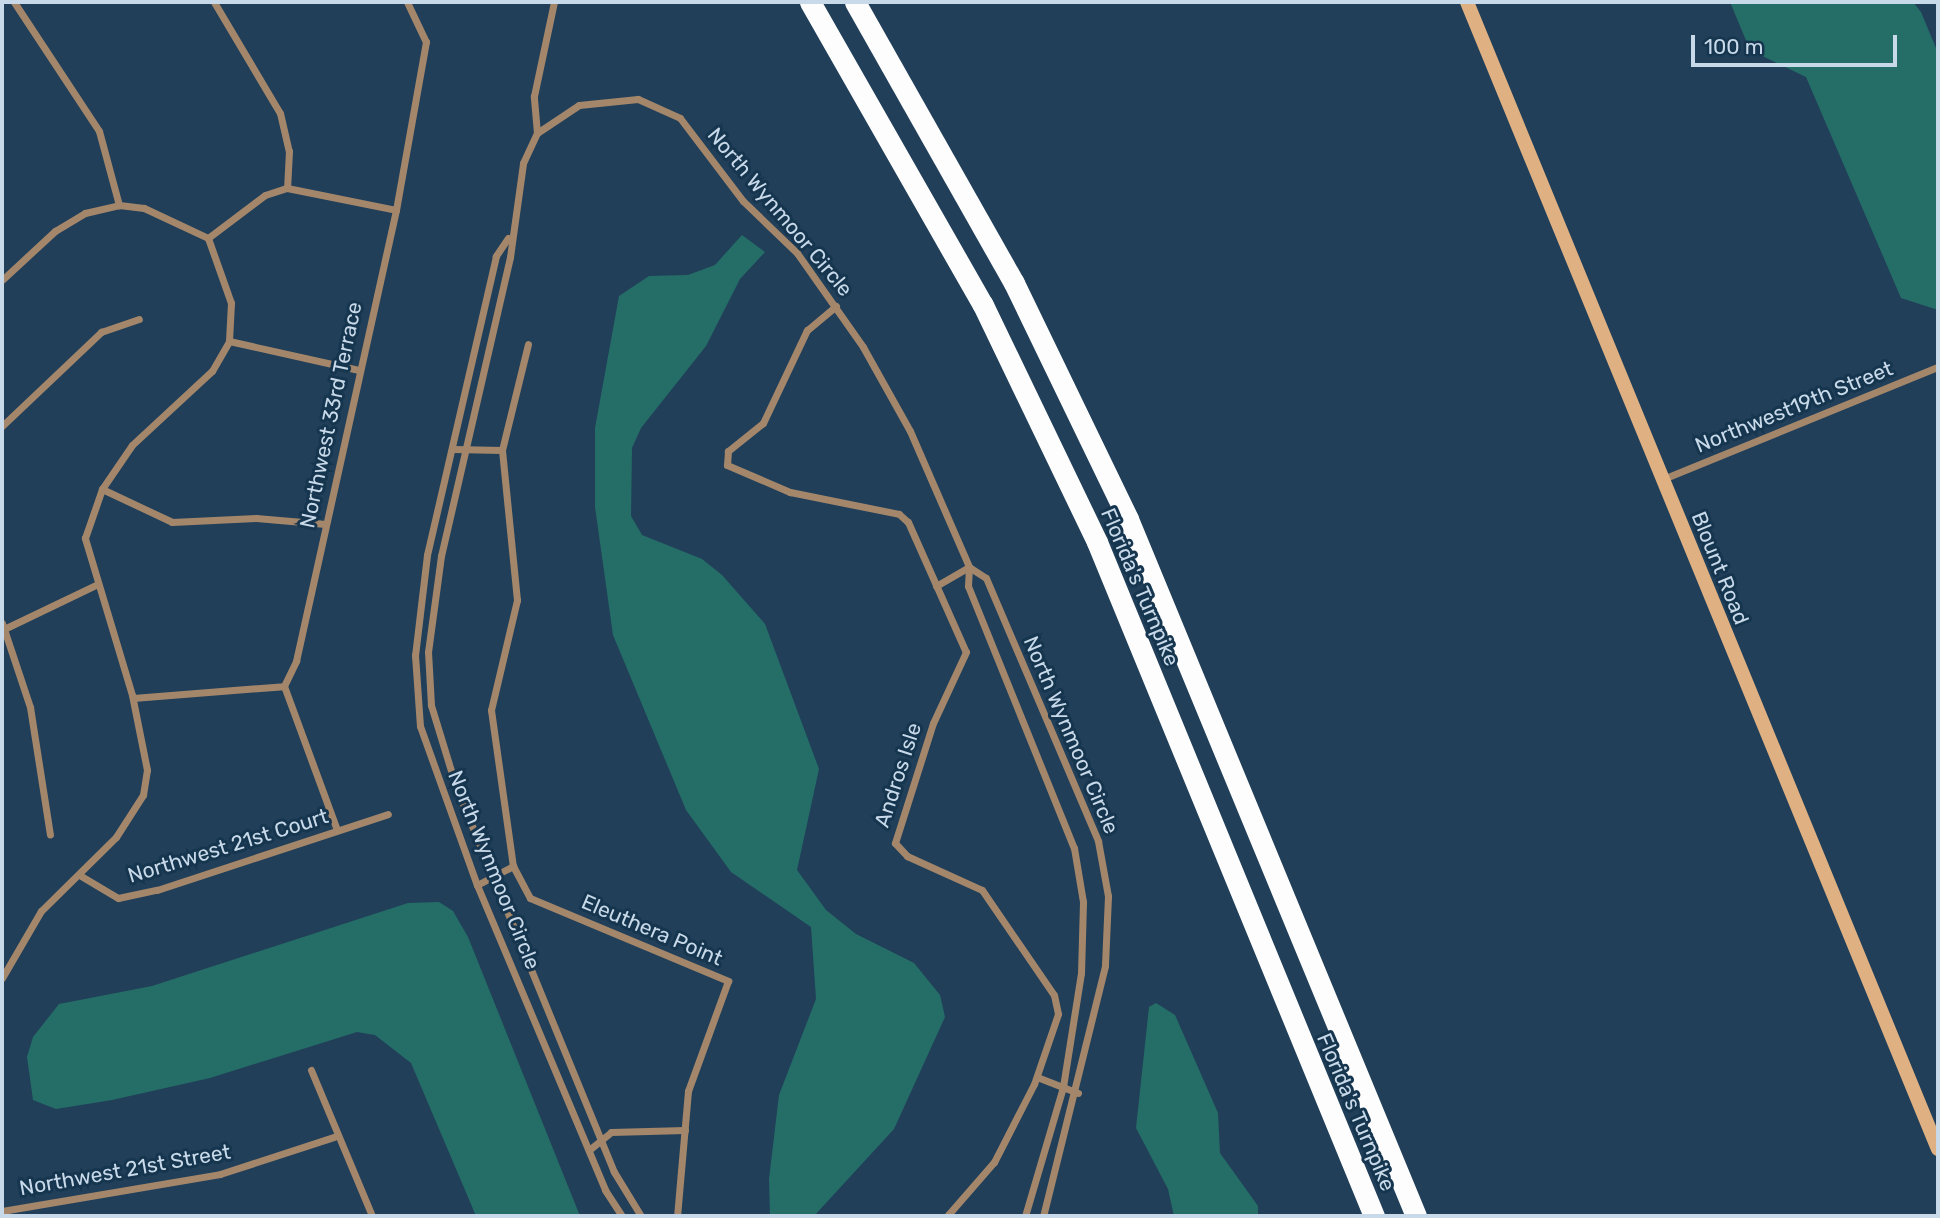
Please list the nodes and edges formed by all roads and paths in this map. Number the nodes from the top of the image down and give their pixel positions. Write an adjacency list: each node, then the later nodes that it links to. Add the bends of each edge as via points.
1 (14, 2): 10 (street, via 99,131)
2 (214, 2): 9 (street, via 280,113 289,151)
3 (407, 2): 11 (street, Northwest 33rd Terrace, via 426,42)
4 (554, 2): 8 (street, via 534,96)
5 (810, 2): 52 (highway, Florida's Turnpike, via 983,305 1097,542)
6 (855, 2): 60 (highway, Florida's Turnpike, via 1014,283 1128,519)
7 (1467, 2): 25 (street, Blount Road)
8 (537, 133): 13 (street, North Wynmoor Circle, via 523,163); 15 (street, North Wynmoor Circle, via 579,106 638,99 680,118)
9 (287, 188): 11 (street); 12 (street, via 265,195)
10 (118, 205): 12 (street, via 144,208); 14 (street, via 55,231)
11 (396, 210): 20 (street, Northwest 33rd Terrace)
12 (208, 238): 17 (street, via 231,303)
13 (508, 238): 22 (street, North Wynmoor Circle, via 492,269); 23 (street, North Wynmoor Circle, via 510,257)
14 (2, 280)
15 (836, 306): 28 (street, North Wynmoor Circle, via 911,431); 30 (street, Andros Isle, via 807,330 764,423 728,451 727,465 824,501 899,514)
16 (139, 319): 21 (street, via 101,332)
17 (229, 341): 20 (street); 26 (street, via 212,371 132,445)
18 (528, 344): 24 (street, Eleuthera Point)
19 (1938, 366): 25 (street, Northwest19th Street)
20 (359, 370): 27 (street, Northwest 33rd Terrace)
21 (2, 426)
22 (453, 449): 23 (street); 40 (street, North Wynmoor Circle, via 427,555 415,655 420,726)
23 (466, 449): 24 (street); 38 (street, North Wynmoor Circle, via 432,612 431,705)
24 (502, 450): 37 (street, Eleuthera Point, via 517,600 491,710)
25 (1662, 480): 49 (street, Blount Road)
26 (102, 489): 27 (street, via 172,522 256,518); 29 (street, via 85,538)
27 (326, 524): 32 (street, Northwest 33rd Terrace, via 296,661)
28 (969, 567): 30 (street); 44 (street, North Wynmoor Circle, via 968,586 1074,848 1083,902 1081,961); 45 (street, North Wynmoor Circle, via 986,578 1098,841 1108,896 1105,966)
29 (96, 585): 31 (street); 33 (street)
30 (936, 586): 43 (street, Andros Isle, via 966,653 933,723 895,842 907,856 982,890 1054,995 1058,1014)
31 (3, 626): 36 (street, via 30,707)
32 (284, 686): 33 (street); 35 (street)
33 (133, 698): 39 (street, via 147,771 143,795)
34 (388, 814): 35 (street, Northwest 21st Court)
35 (337, 830): 39 (street, Northwest 21st Court, via 118,898)
36 (50, 834)
37 (513, 866): 38 (street); 46 (street, Eleuthera Point, via 530,898 728,981 688,1091)
38 (492, 875): 40 (street); 48 (street, North Wynmoor Circle)
39 (81, 876): 41 (street, via 41,911)
40 (477, 885): 50 (street, North Wynmoor Circle)
41 (2, 978)
42 (311, 1070): 47 (street)
43 (1037, 1077): 44 (street); 57 (street, Andros Isle, via 994,1162)
44 (1063, 1087): 45 (street); 58 (street, North Wynmoor Circle)
45 (1078, 1093): 59 (street, North Wynmoor Circle)
46 (685, 1130): 48 (street, via 611,1132); 56 (street, Eleuthera Point)
47 (334, 1137): 51 (street, Northwest 21st Street, via 220,1174); 53 (street)
48 (601, 1141): 50 (street); 55 (street, North Wynmoor Circle)
49 (1938, 1149)
50 (589, 1150): 54 (street, North Wynmoor Circle)
51 (2, 1211)
52 (1371, 1212)
53 (372, 1216)
54 (622, 1216)
55 (641, 1216)
56 (677, 1216)
57 (947, 1216)
58 (1025, 1216)
59 (1044, 1216)
60 (1416, 1216)

